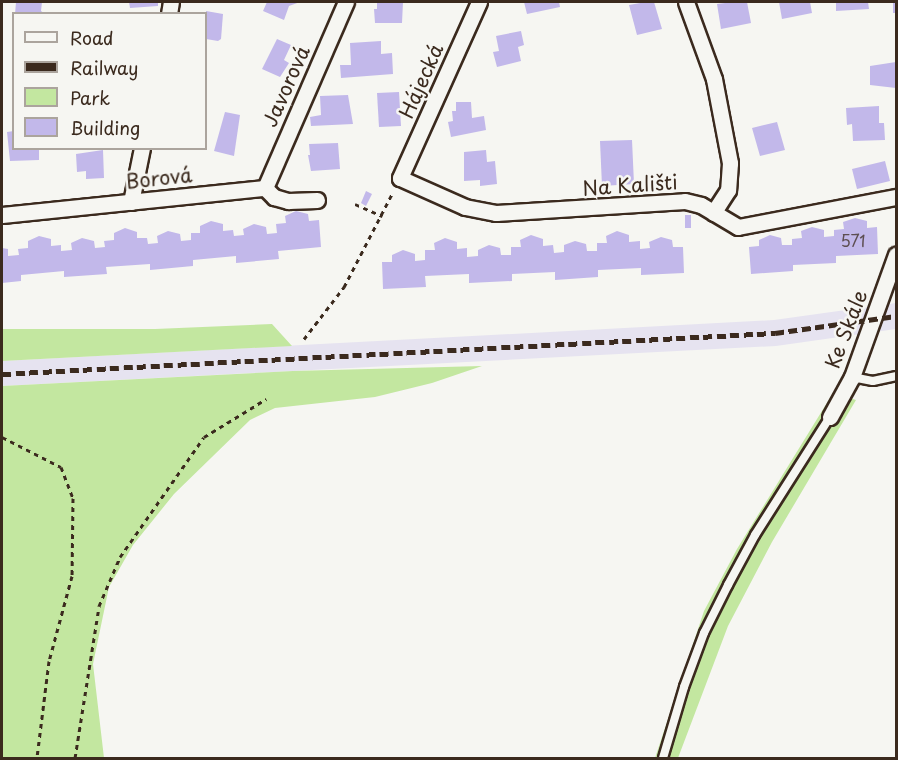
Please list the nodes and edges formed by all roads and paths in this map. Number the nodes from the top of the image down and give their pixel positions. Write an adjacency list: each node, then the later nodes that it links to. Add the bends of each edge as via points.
1 (346, 2): 6 (street, Javorová)
2 (479, 2): 5 (street, Hájecká)
3 (686, 2): 11 (street, via 714,79 730,163 728,190)
4 (142, 150): 9 (street)
5 (400, 178): 11 (street, Na Kališti, via 465,207 496,213 685,201); 13 (path)
6 (265, 188): 8 (street, via 274,197 288,201); 9 (street, Borová)
7 (897, 197): 11 (street, Na Kališti, via 738,227)
8 (316, 200)
9 (131, 202): 12 (street, Borová)
10 (355, 204): 13 (path)
11 (713, 213)
12 (2, 215)
13 (382, 216): 15 (path, via 344,287)
14 (896, 263): 17 (street, Ke Skále)
15 (304, 339)
16 (897, 376): 17 (lane, via 873,381)
17 (852, 377): 19 (street, Ke Skále)
18 (266, 399): 22 (path, via 204,436 120,557 99,606)
19 (830, 417): 23 (lane, via 728,585 696,655)
20 (2, 437): 21 (path, via 61,466 73,498 72,576 49,661)
21 (37, 759)
22 (75, 759)
23 (663, 759)

